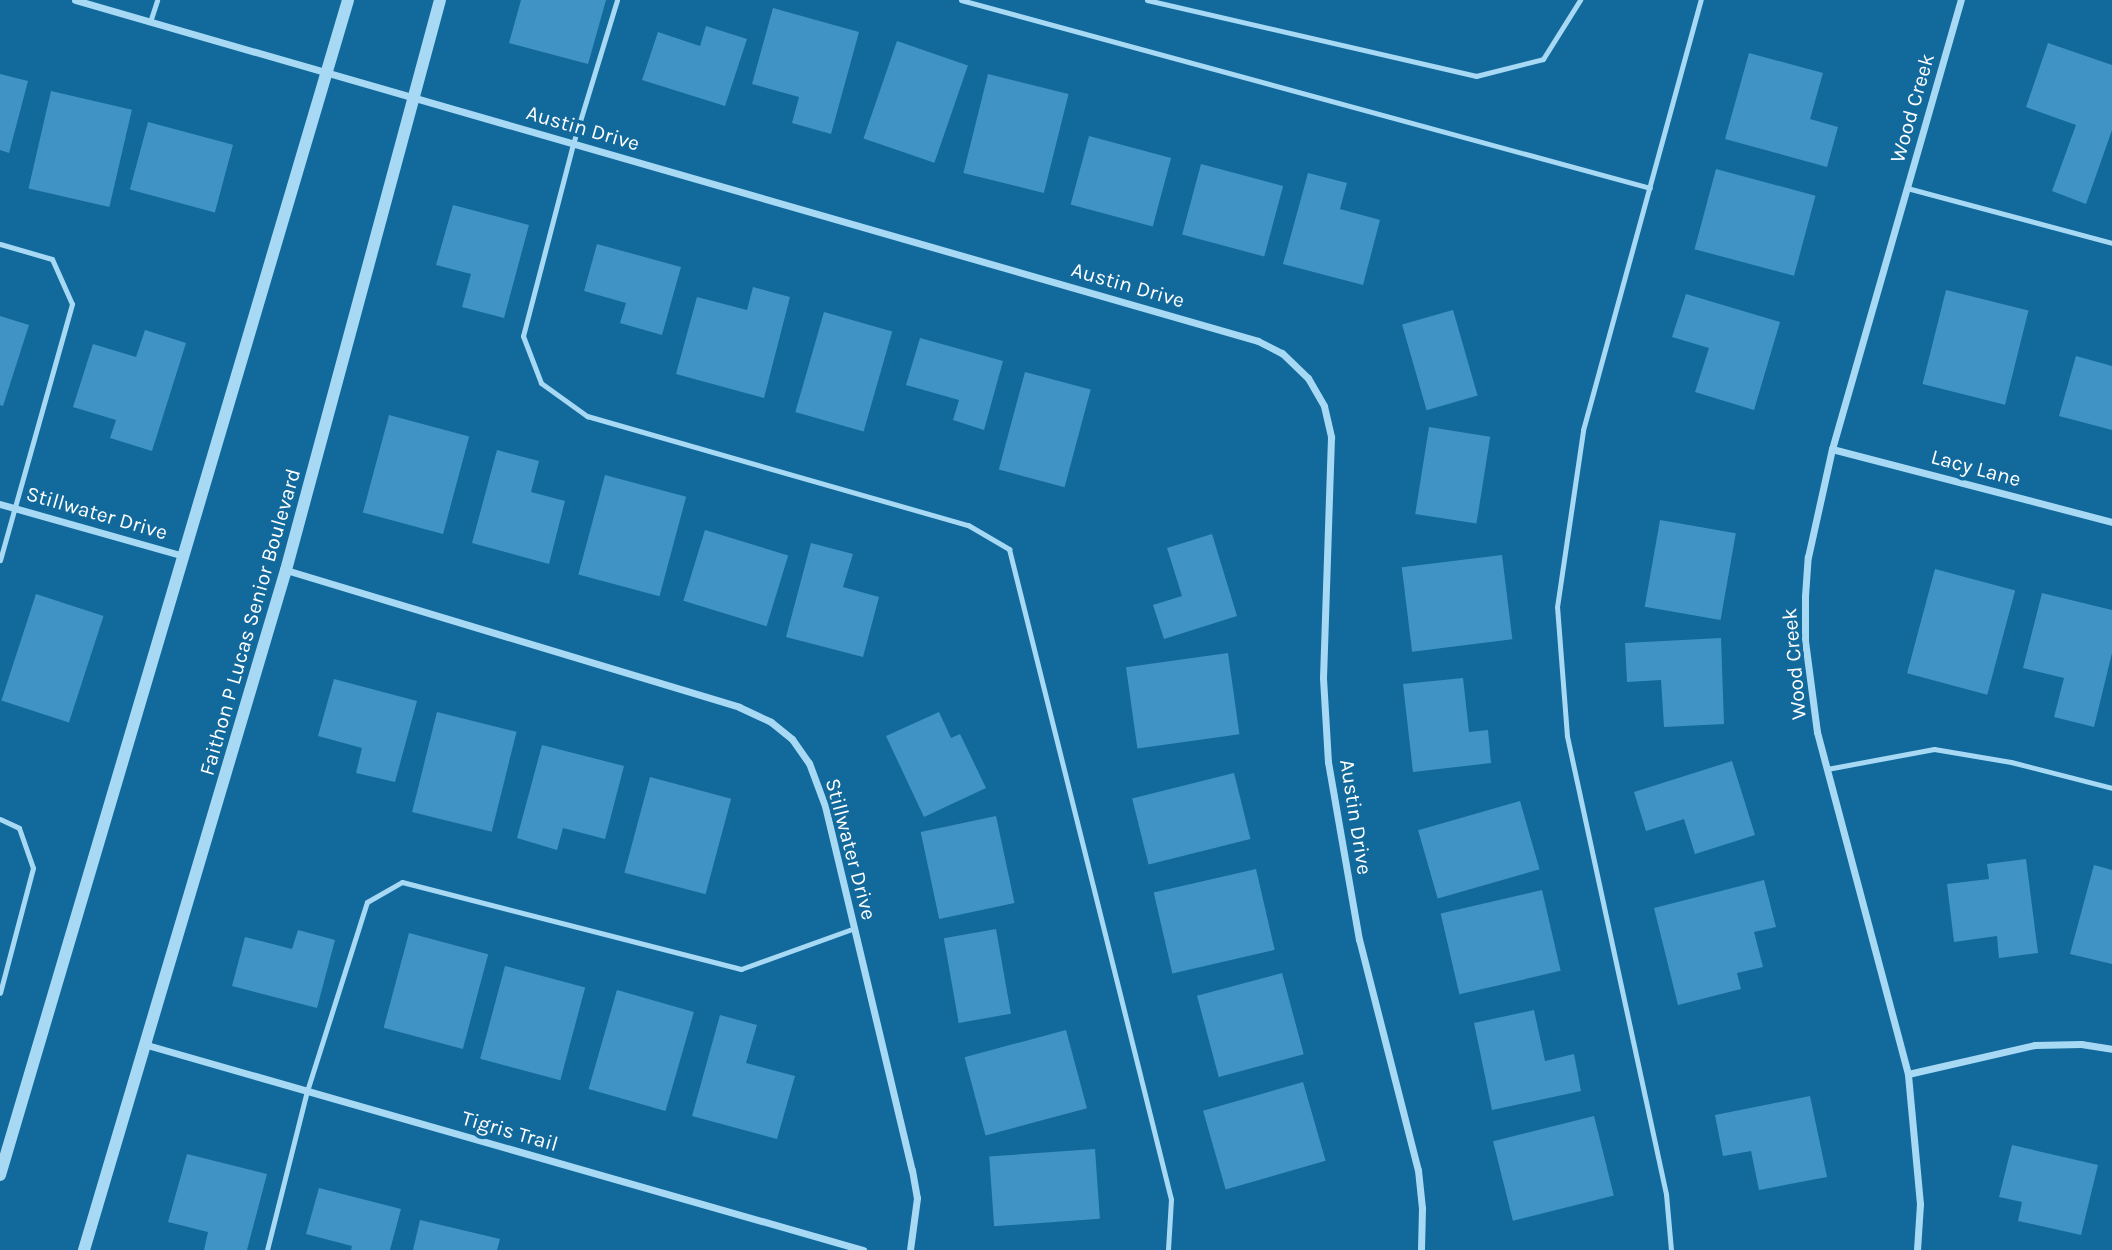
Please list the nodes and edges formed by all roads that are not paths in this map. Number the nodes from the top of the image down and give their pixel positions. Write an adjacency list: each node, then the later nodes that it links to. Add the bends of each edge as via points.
1 (75, 0): 11 (street, Austin Drive)
2 (157, 0): 11 (lane)
3 (348, 0): 12 (street)
4 (440, 0): 13 (street, Faithon P Lucas Senior Boulevard)
5 (617, 0): 14 (lane)
6 (961, 0): 15 (lane)
7 (1147, 0): 8 (lane, via 1476,76 1543,59)
8 (1580, 0)
9 (1701, 0): 15 (lane)
10 (1961, 0): 16 (street, Wood Creek)
11 (150, 22): 12 (street, Austin Drive)
12 (327, 74): 13 (street, Austin Drive); 23 (street)
13 (413, 98): 14 (street, Austin Drive); 25 (street, Faithon P Lucas Senior Boulevard)
14 (573, 144): 40 (lane, via 523,336 541,383 587,416 968,525 1009,549 1171,1199); 41 (street, Austin Drive, via 1258,341 1282,353 1308,379 1324,406 1331,437 1323,678 1328,762 1359,939 1418,1170)
15 (1650, 188): 42 (lane, via 1583,430 1557,607 1567,736 1666,1194)
16 (1907, 188): 17 (lane); 19 (street, Wood Creek)
17 (2112, 243)
18 (0, 244): 21 (lane, via 51,258 72,304)
19 (1832, 449): 22 (street, Lacy Lane); 26 (street, Wood Creek, via 1808,557 1805,596 1805,641 1817,732)
20 (0, 504): 21 (street, Stillwater Drive)
21 (15, 508): 23 (street, Stillwater Drive); 24 (lane)
22 (2112, 522)
23 (184, 556): 35 (street)
24 (0, 559)
25 (286, 570): 29 (street, Stillwater Drive, via 739,706 771,722 792,739 809,763 825,806); 31 (street, Faithon P Lucas Senior Boulevard)
26 (1827, 769): 27 (lane, via 1934,749 2011,762); 33 (street, Wood Creek)
27 (2112, 788)
28 (0, 820): 30 (lane, via 19,828 33,868)
29 (855, 928): 34 (lane, via 741,969 402,882 367,902); 39 (street, Stillwater Drive, via 917,1198)
30 (0, 993)
31 (147, 1045): 34 (street, Tigris Trail); 36 (street, Faithon P Lucas Senior Boulevard)
32 (2112, 1049): 33 (street, via 2035,1045)
33 (1908, 1074): 43 (street, Wood Creek, via 1920,1204)
34 (307, 1091): 37 (lane); 38 (street, Tigris Trail)
35 (0, 1175)
36 (84, 1250)
37 (267, 1250)
38 (863, 1250)
39 (910, 1250)
40 (1168, 1250)
41 (1421, 1250)
42 (1671, 1250)
43 (1917, 1250)

